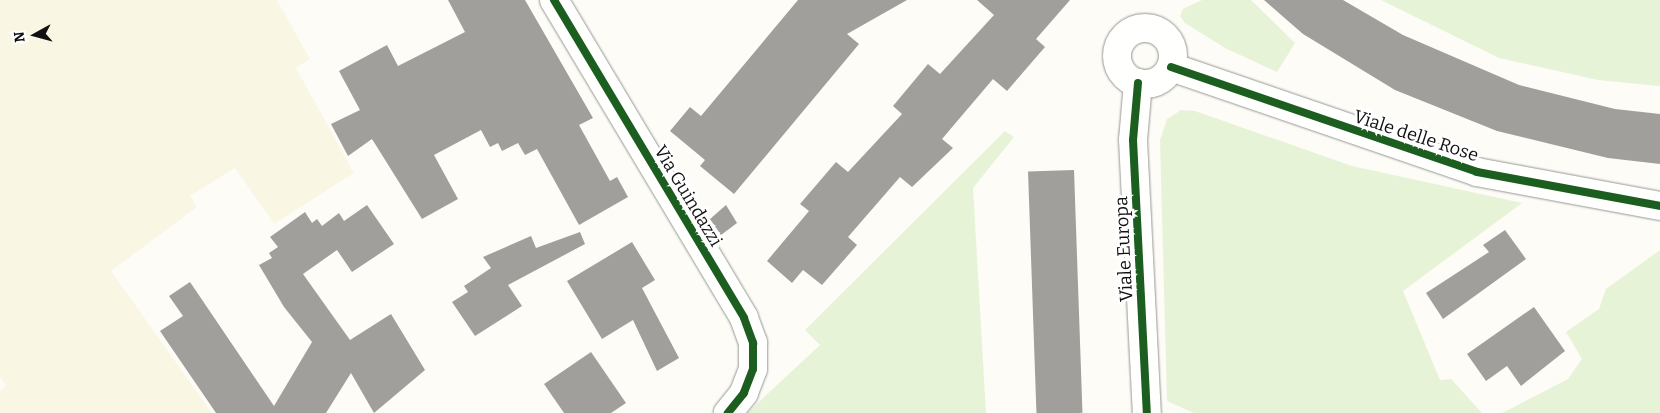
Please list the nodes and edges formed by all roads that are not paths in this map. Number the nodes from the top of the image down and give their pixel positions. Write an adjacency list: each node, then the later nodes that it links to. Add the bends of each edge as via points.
1 (554, 0): 5 (street, Via Guindazzi, via 744,318 753,343 753,369 744,393)
2 (1171, 67): 3 (street, via 1157,81); 3 (street, via 1172,47 1163,35 1150,28 1131,32 1118,49 1117,60 1121,70); 4 (street, Viale delle Rose, via 1477,172)
3 (1138, 83): 6 (street, Viale Europa, via 1133,140)
4 (1660, 206)
5 (728, 413)
6 (1147, 413)

